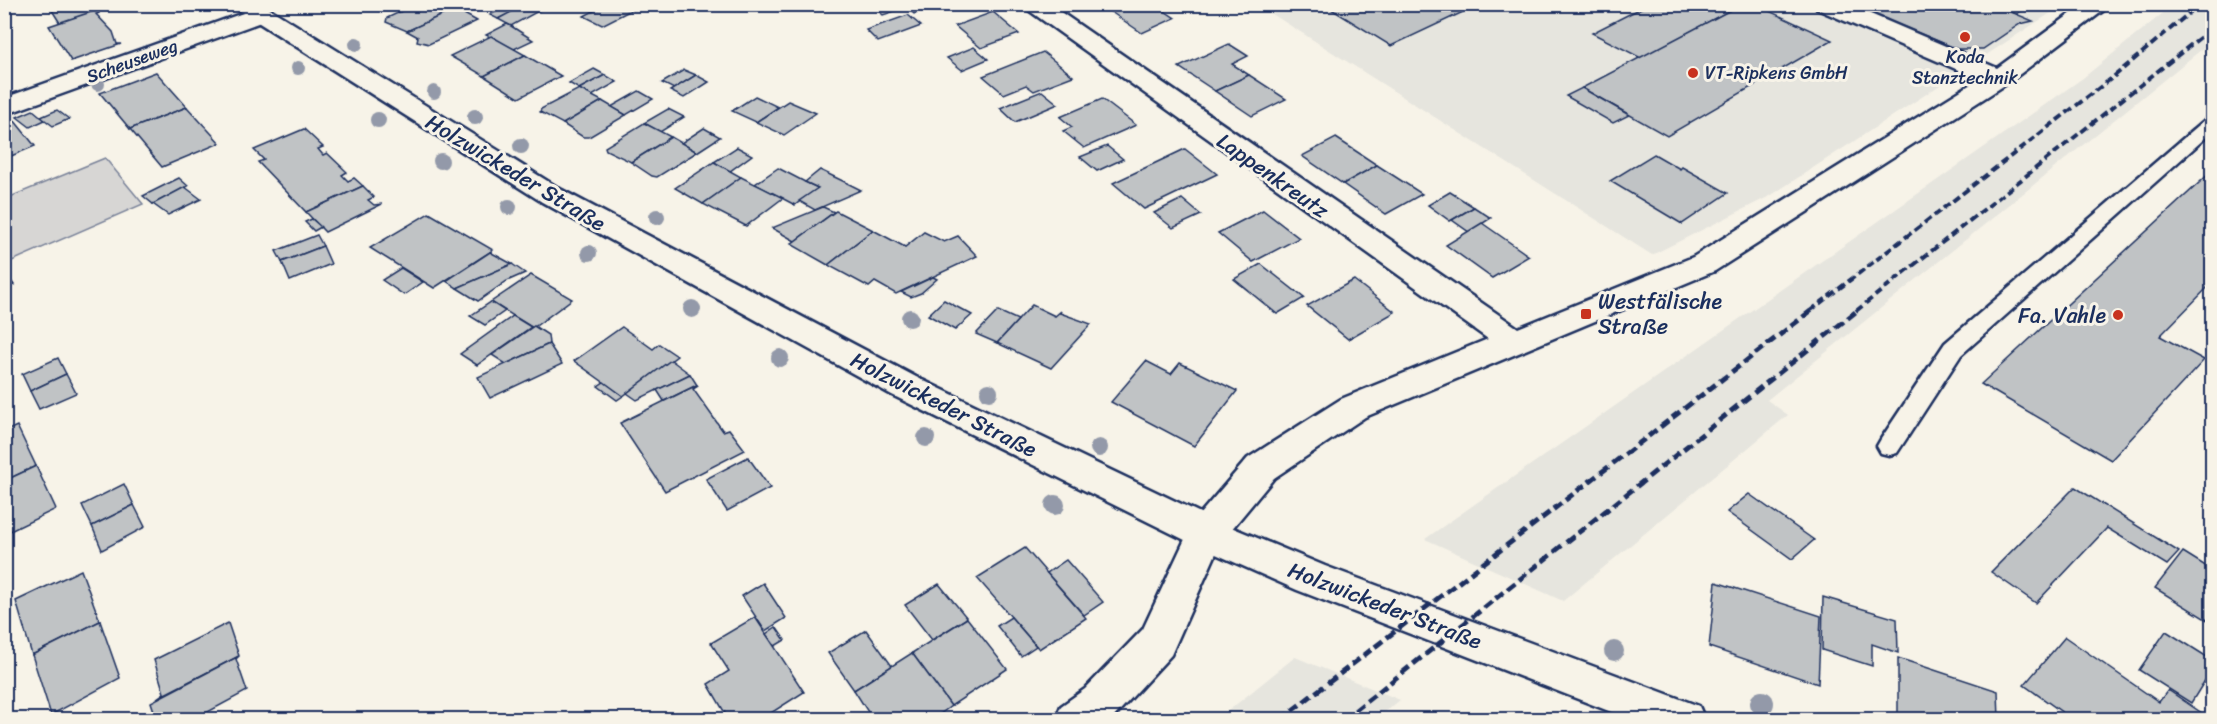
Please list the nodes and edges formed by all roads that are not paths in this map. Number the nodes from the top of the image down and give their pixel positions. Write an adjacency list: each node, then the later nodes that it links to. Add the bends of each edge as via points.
1 (1032, 4): 8 (street, Lappenkreutz)
2 (1825, 4): 5 (street)
3 (2100, 4): 5 (street)
4 (252, 9): 6 (street, Scheuseweg); 10 (street, Holzwickeder Straße, via 552,196 904,386)
5 (1999, 78): 8 (street, via 1704,264)
6 (4, 107)
7 (2212, 123): 9 (lane, via 1953,349)
8 (1515, 342): 10 (street, via 1343,414 1260,468)
9 (1889, 446)
10 (1206, 533): 11 (street, via 1157,642 1100,703); 12 (street, Holzwickeder Straße, via 1321,582)
11 (1076, 720)
12 (1683, 720)

